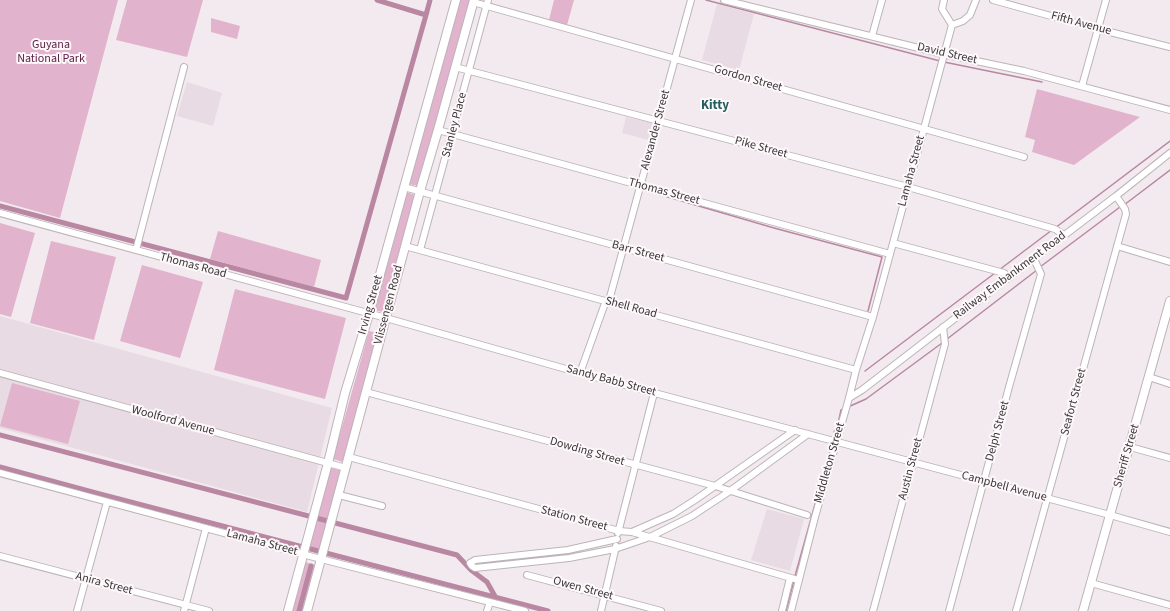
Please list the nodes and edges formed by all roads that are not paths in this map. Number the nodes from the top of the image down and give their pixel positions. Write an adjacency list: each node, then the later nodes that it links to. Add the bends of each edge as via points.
1 (456, 0): 29 (main road, Irving Street)
2 (691, 0): 15 (street, Alexander Street)
3 (724, 0): 13 (street, David Street)
4 (882, 0): 13 (street)
5 (944, 0): 11 (street, via 942,9)
6 (976, 0): 11 (street, via 970,15 964,21)
7 (993, 0): 12 (street, Fifth Avenue)
8 (1106, 0): 12 (street)
9 (473, 1): 10 (street, Gordon Street); 18 (main road, Vlissengen Road)
10 (487, 3): 15 (street, Gordon Street); 19 (street, Stanley Place)
11 (952, 25): 16 (street, Lamaha Street)
12 (1098, 29): 14 (street, Fifth Avenue); 20 (street)
13 (872, 36): 16 (street, David Street)
14 (1170, 47)
15 (675, 59): 22 (street, Alexander Street); 23 (street, Gordon Street)
16 (942, 59): 20 (street, David Street, via 1024,71); 23 (street, Lamaha Street)
17 (184, 67): 39 (street)
18 (455, 67): 19 (street, Pike Street); 24 (main road, Vlissengen Road)
19 (469, 70): 22 (street, Pike Street); 25 (street, Stanley Place)
20 (1082, 86): 21 (street, David Street)
21 (1170, 110)
22 (658, 120): 28 (street, Alexander Street); 30 (street, Pike Street)
23 (924, 128): 27 (street, Gordon Street); 30 (street, Lamaha Street)
24 (438, 130): 25 (street, Thomas Street); 31 (main road, Vlissengen Road)
25 (453, 134): 28 (street, Thomas Street); 32 (street, Stanley Place)
26 (1170, 153): 33 (street, Railway Embankment Road)
27 (1024, 157)
28 (641, 185): 40 (street, Alexander Street); 42 (street, Thomas Street)
29 (404, 187): 31 (street, Barr Street); 48 (main road, Irving Street)
30 (908, 187): 35 (street, Pike Street, via 1055,229); 36 (street, Lamaha Street)
31 (420, 191): 32 (street, Barr Street); 37 (main road, Vlissengen Road)
32 (435, 196): 40 (street, Barr Street); 41 (street, Stanley Place)
33 (1116, 196): 35 (street, Railway Embankment Road); 38 (street, Seafort Street, via 1126,214)
34 (0, 214): 39 (street, Thomas Road)
35 (1064, 235): 43 (street, Railway Embankment Road)
36 (893, 243): 42 (street, Lamaha Street); 45 (street)
37 (406, 246): 41 (street, Shell Road); 50 (main road, Vlissengen Road)
38 (1117, 246): 44 (street); 78 (street, Seafort Street)
39 (136, 248): 48 (street, Thomas Road)
40 (624, 248): 46 (street, Alexander Street); 49 (street, Barr Street)
41 (420, 250): 46 (street, Shell Road)
42 (890, 254): 49 (street, Lamaha Street)
43 (1034, 258): 45 (street, Railway Embankment Road); 74 (street, Delph Street, via 1041,273)
44 (1170, 262)
45 (1010, 277): 52 (street, Railway Embankment Road)
46 (607, 301): 53 (street, Shell Road); 55 (street, Alexander Street)
47 (1170, 301): 51 (main road, Sheriff Street)
48 (369, 314): 50 (street, Thomas Road); 70 (main road, Irving Street, via 345,392)
49 (873, 317): 53 (street, Middleton Street)
50 (386, 318): 55 (street, Sandy Babb Street); 60 (main road, Vlissengen Road)
51 (1167, 322): 56 (main road, Sheriff Street)
52 (943, 331): 59 (street, Railway Embankment Road); 69 (street, Austin Street, via 945,344)
53 (856, 370): 58 (street, Middleton Street)
54 (0, 373): 70 (street, Woolford Avenue)
55 (580, 373): 61 (street, Sandy Babb Street)
56 (1149, 377): 57 (street); 66 (main road, Sheriff Street)
57 (1170, 384)
58 (852, 385): 59 (street); 62 (street, Middleton Street)
59 (862, 390): 62 (street, Railway Embankment Road)
60 (366, 392): 67 (main road, Vlissengen Road); 71 (street, Dowding Street)
61 (654, 393): 63 (street, Sandy Babb Street); 71 (street)
62 (849, 398): 65 (street, Middleton Street)
63 (795, 430): 64 (street, Sandy Babb Street); 75 (street)
64 (808, 434): 65 (street, Sandy Babb Street); 76 (street)
65 (837, 441): 69 (street, Campbell Avenue); 98 (street, Middleton Street)
66 (1130, 447): 68 (street); 82 (main road, Sheriff Street)
67 (349, 457): 72 (main road, Vlissengen Road); 84 (street, Station Street)
68 (1170, 458)
69 (913, 462): 74 (street, Campbell Avenue); 114 (street, Austin Street)
70 (328, 463): 72 (street, Woolford Avenue); 90 (main road, Irving Street)
71 (635, 466): 75 (street, Dowding Street); 84 (street)
72 (346, 468): 77 (main road, Vlissengen Road)
73 (0, 473): 79 (street, Lamaha Street)
74 (984, 481): 78 (street, Campbell Avenue); 115 (street, Delph Street)
75 (715, 486): 76 (street, Dowding Street); 85 (street, via 673,514)
76 (730, 491): 81 (street, Dowding Street); 87 (street, via 692,516)
77 (339, 495): 80 (street); 94 (main road, Vlissengen Road)
78 (1048, 499): 82 (street, Campbell Avenue); 116 (street, Seafort Street)
79 (107, 502): 83 (street, Lamaha Street); 97 (street)
80 (382, 506)
81 (807, 514)
82 (1110, 515): 86 (street, Campbell Avenue); 99 (main road, Sheriff Street)
83 (206, 528): 90 (street, Lamaha Street); 103 (street)
84 (619, 531): 85 (street, Station Street); 88 (street)
85 (632, 532): 87 (street, Station Street)
86 (1170, 532)
87 (650, 537): 89 (street); 96 (street, Station Street)
88 (617, 539): 89 (street); 91 (street)
89 (615, 549): 93 (street); 100 (street)
90 (305, 550): 94 (street, Lamaha Street); 106 (main road, Irving Street)
91 (568, 550): 93 (street); 93 (street, via 475,560 470,563 475,568)
92 (0, 556): 97 (street, Anira Street)
93 (569, 558)
94 (321, 559): 101 (street, Lamaha Street); 107 (main road, Vlissengen Road)
95 (528, 574): 100 (street, Owen Street)
96 (790, 578): 98 (street, Station Street); 112 (street)
97 (86, 579): 103 (street, Anira Street); 104 (street)
98 (798, 580): 113 (street, Middleton Street)
99 (1091, 583): 102 (street); 117 (main road, Sheriff Street)
100 (605, 595): 110 (street); 111 (street, Owen Street)
101 (490, 602): 108 (street); 109 (street, Lamaha Street)
102 (1170, 605)
103 (184, 608): 105 (street, Anira Street)
104 (77, 611)
105 (209, 611)
106 (288, 611)
107 (307, 611)
108 (488, 611)
109 (525, 611)
110 (601, 611)
111 (661, 611)
112 (782, 611)
113 (791, 611)
114 (873, 611)
115 (949, 611)
116 (1016, 611)
117 (1083, 611)

